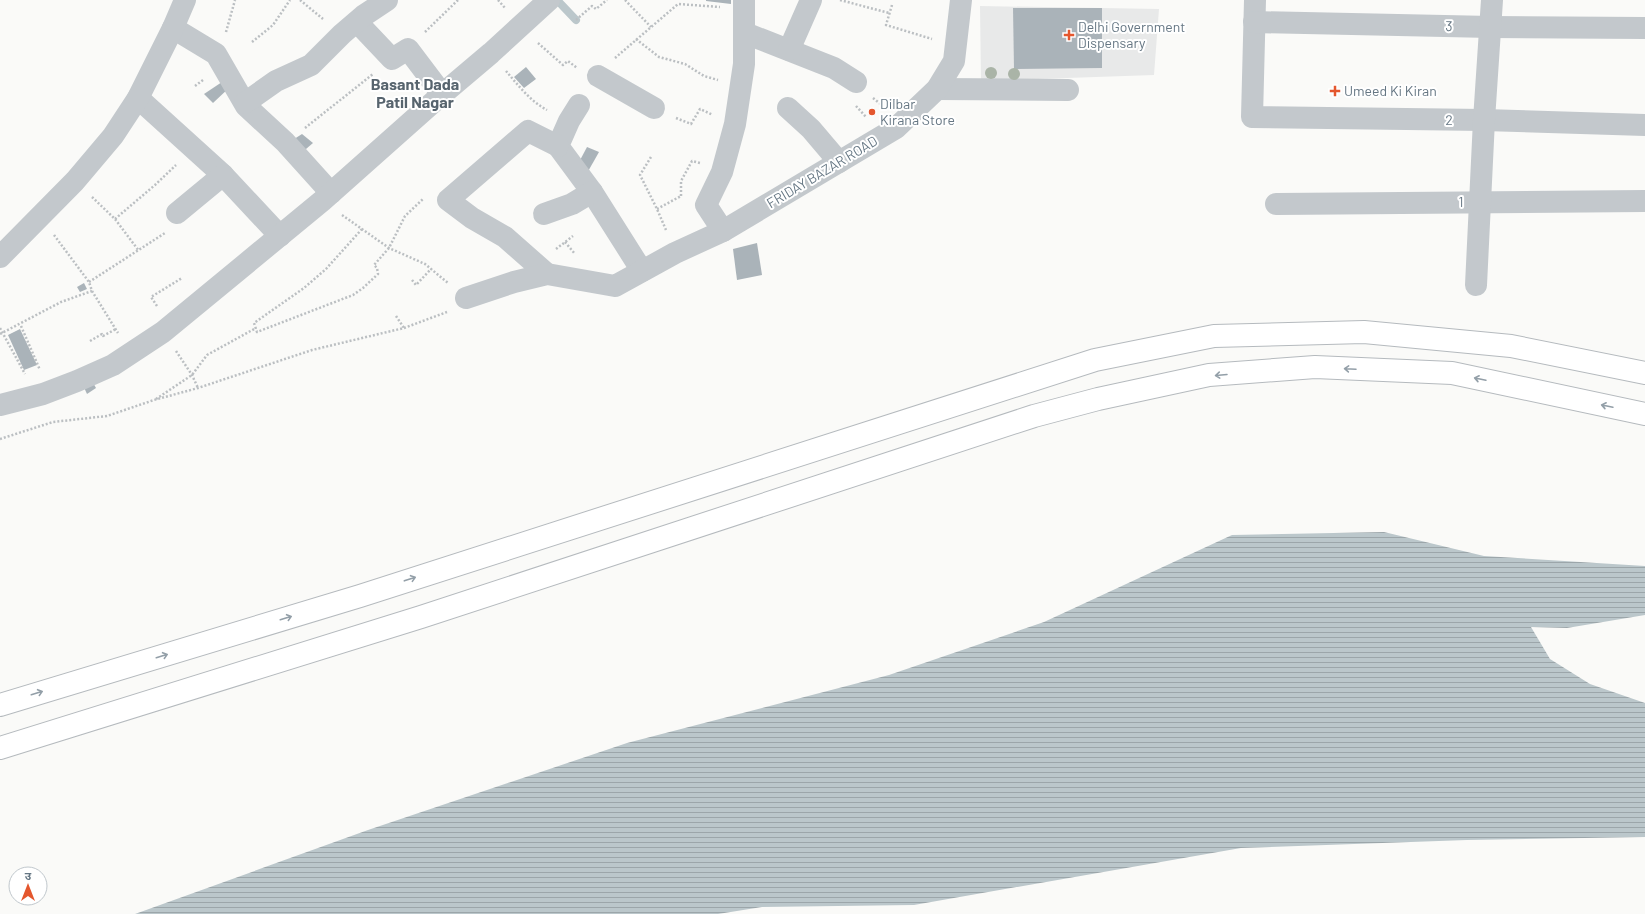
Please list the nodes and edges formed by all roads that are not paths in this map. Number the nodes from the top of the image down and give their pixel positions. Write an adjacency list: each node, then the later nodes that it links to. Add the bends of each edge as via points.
1 (184, 0): 11 (street)
2 (388, 0): 12 (street)
3 (548, 0): 19 (street)
4 (811, 0): 14 (street)
5 (961, 0): 17 (street, FRIDAY BAZAR ROAD, via 954,61)
6 (1255, 0): 9 (street)
7 (1492, 0): 10 (street)
8 (744, 15): 14 (street); 37 (street, via 744,64 735,124 722,172 706,205)
9 (1254, 22): 10 (street, 3); 25 (street, 2, via 1252,117)
10 (1491, 27): 13 (street, 3); 25 (street)
11 (173, 28): 20 (street); 21 (street, via 216,54)
12 (349, 28): 19 (street, via 400,54); 21 (street, via 311,65 276,81)
13 (1645, 28)
14 (789, 50): 16 (street, via 834,68)
15 (588, 72): 22 (street)
16 (856, 82)
17 (937, 89): 18 (street); 28 (street, FRIDAY BAZAR ROAD, via 896,128)
18 (1068, 90)
19 (442, 94): 31 (street)
20 (138, 98): 29 (street); 39 (street, via 113,136 75,181)
21 (245, 103): 31 (street, via 284,142)
22 (654, 108)
23 (788, 108): 28 (street, via 811,129)
24 (574, 113): 27 (street)
25 (1484, 120): 26 (street, 2); 33 (street)
26 (1645, 125)
27 (558, 146): 30 (street); 41 (street, via 528,131 522,146 448,200 472,218 505,237)
28 (839, 162): 37 (street, FRIDAY BAZAR ROAD)
29 (222, 176): 36 (street); 38 (street)
30 (592, 192): 35 (street, via 572,204); 40 (street)
31 (327, 197): 38 (street)
32 (1645, 201): 33 (street, 1)
33 (1480, 202): 34 (street, 1); 42 (street)
34 (1276, 204)
35 (544, 214)
36 (174, 221)
37 (723, 231): 40 (street, FRIDAY BAZAR ROAD)
38 (280, 236): 45 (street, via 163,332 113,365 77,382)
39 (0, 257)
40 (642, 271): 41 (street, FRIDAY BAZAR ROAD, via 615,286)
41 (547, 274): 43 (street)
42 (1476, 285)
43 (466, 298)
44 (1645, 373): 47 (main road, one-way to 44, via 352,598 1103,358 1214,336 1364,332 1511,346)
45 (0, 405)
46 (1645, 414): 48 (main road, one-way to 48, via 1452,373 1315,367 1209,376 1098,399 1034,416 421,617)
47 (0, 705)
48 (0, 748)

